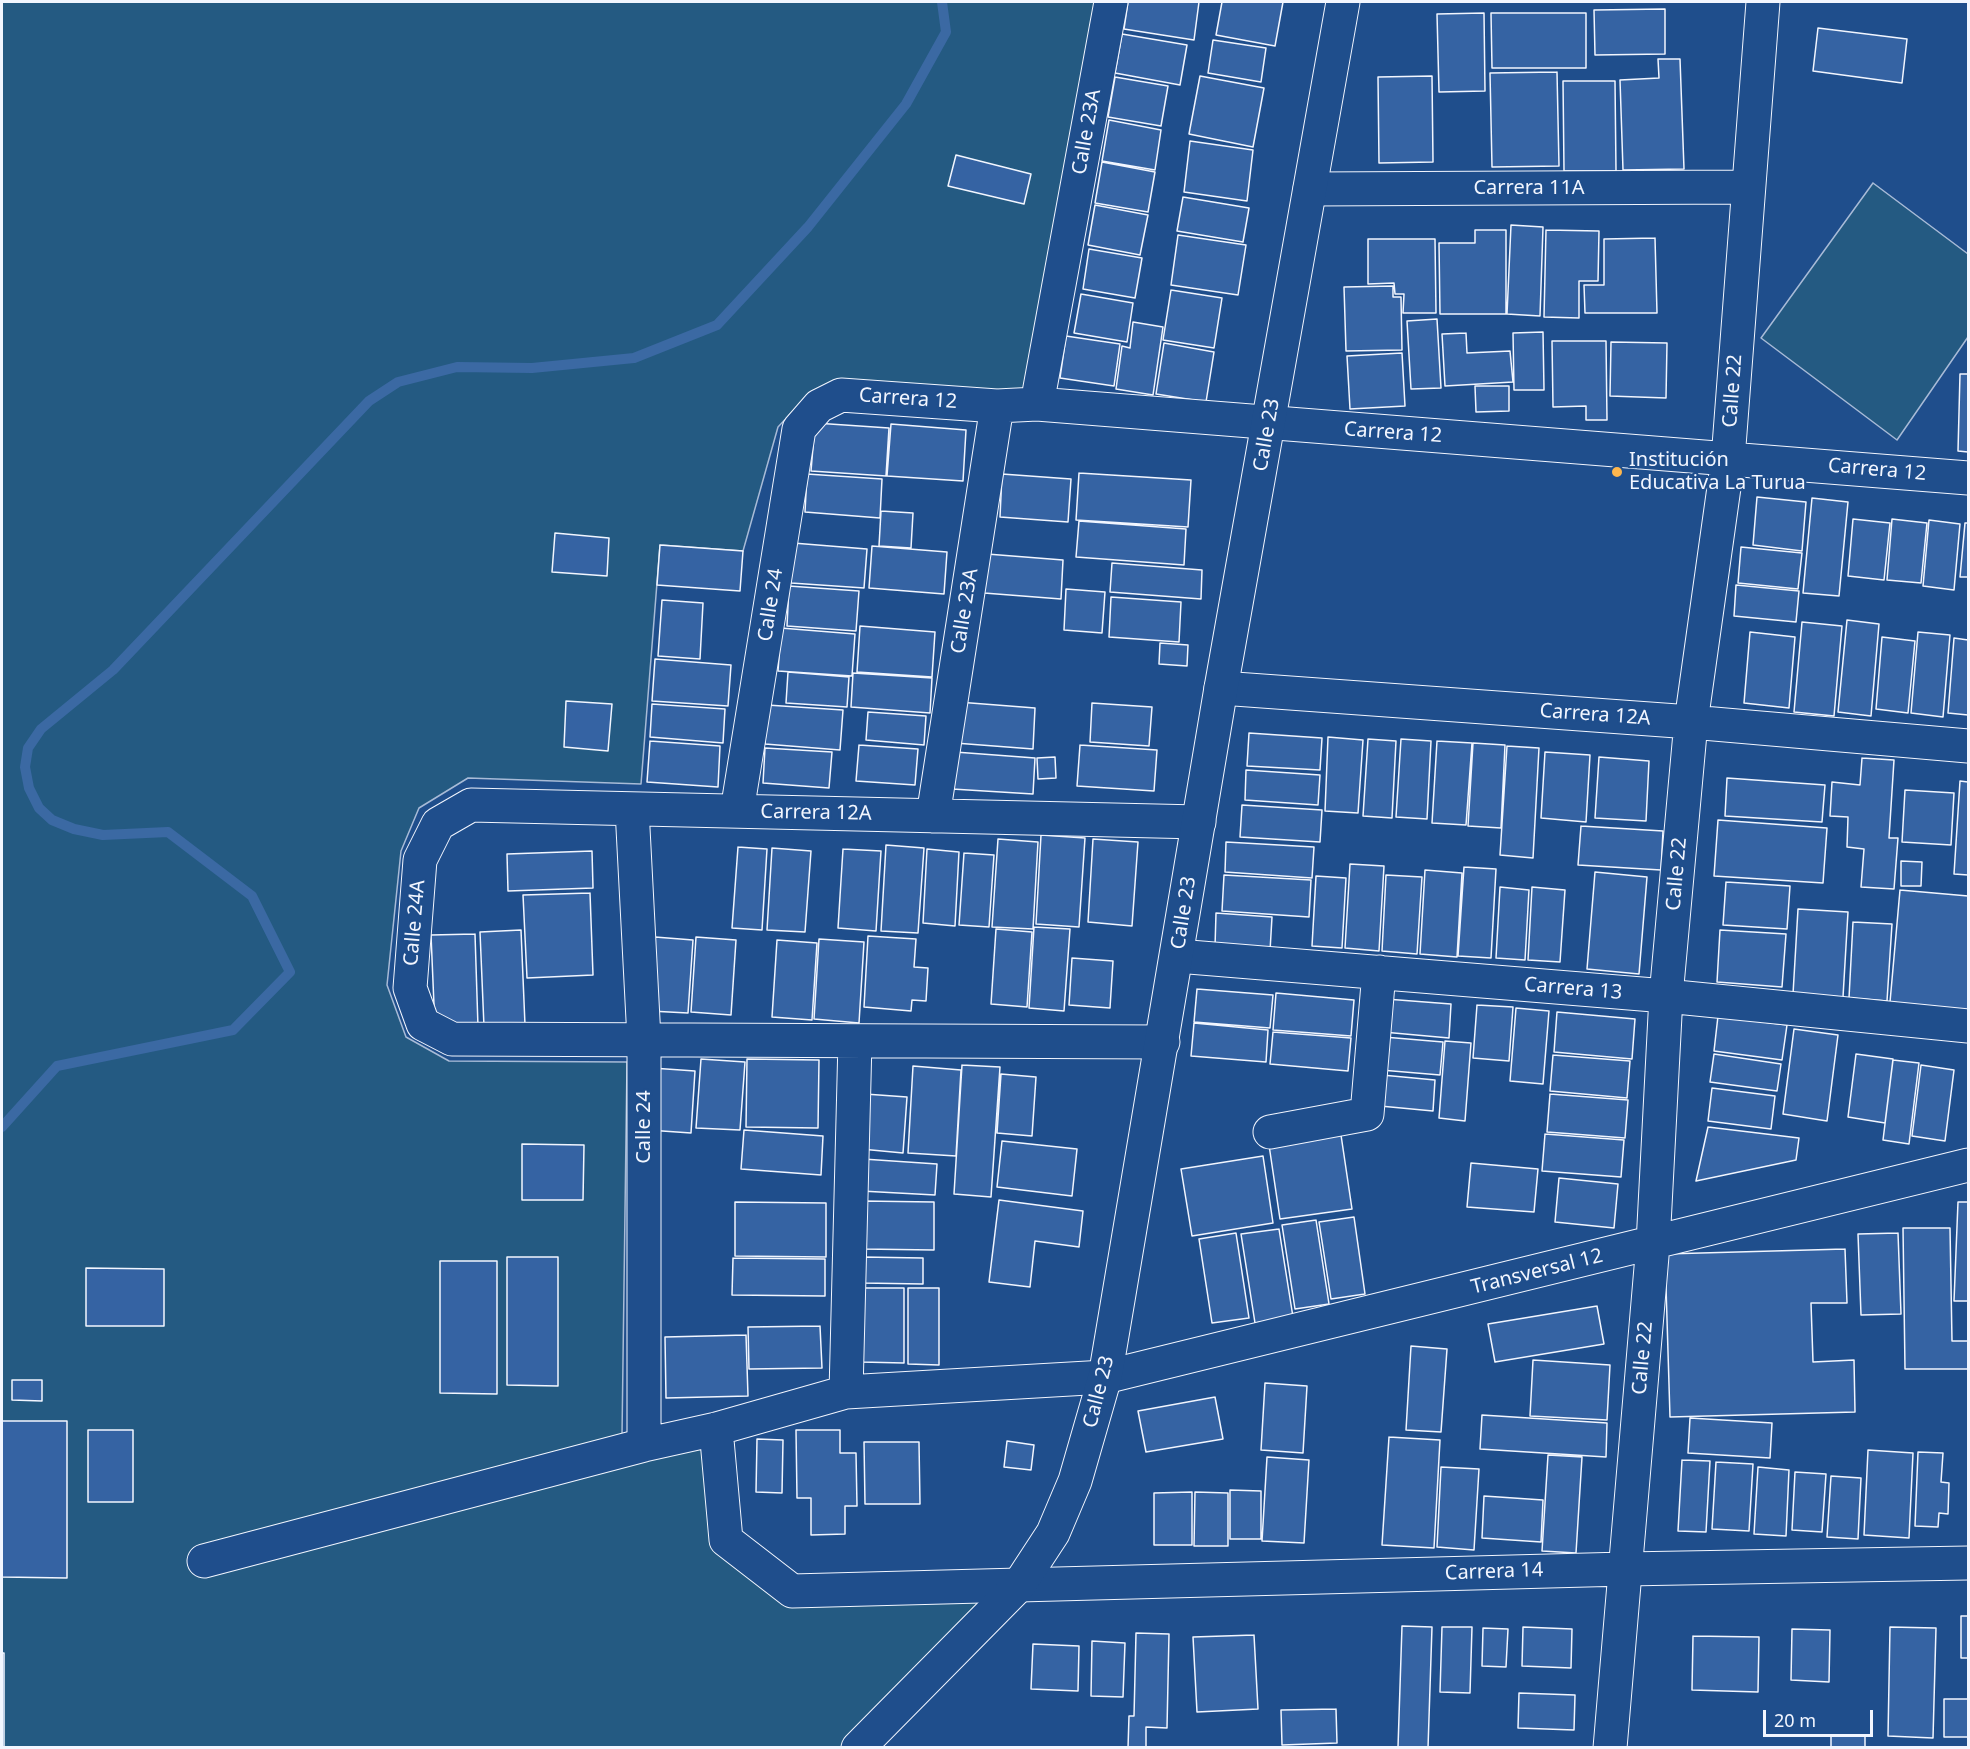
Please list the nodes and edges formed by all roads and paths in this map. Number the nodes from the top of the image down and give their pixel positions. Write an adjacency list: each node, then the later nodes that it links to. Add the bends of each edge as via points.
1 (1111, 2): 6 (street, Calle 23A)
2 (1343, 2): 5 (street, Calle 23)
3 (1762, 2): 4 (street, Calle 22)
4 (1748, 187): 5 (street, Carrera 11A); 10 (street, Calle 22)
5 (1310, 189): 9 (street, Calle 23)
6 (1037, 404): 8 (street, Carrera 12); 9 (street, Carrera 12)
7 (819, 406): 8 (street, Carrera 12, via 841,395); 16 (street, Calle 24, via 799,429)
8 (997, 406): 17 (street, Calle 23A)
9 (1269, 423): 10 (street, Carrera 12); 12 (street, Calle 23)
10 (1728, 459): 11 (street, Carrera 12); 13 (street, Calle 22)
11 (1968, 478)
12 (1221, 688): 13 (street, Carrera 12A); 18 (street, Calle 23)
13 (1691, 722): 14 (street, Carrera 12A); 22 (street, Calle 22)
14 (1968, 746)
15 (632, 809): 16 (street, Carrera 12A); 19 (street, Carrera 12A, via 471,805); 24 (street, Calle 24)
16 (737, 811): 17 (street, Carrera 12A)
17 (933, 816): 18 (street, Carrera 12A)
18 (1199, 822): 20 (street, Calle 23)
19 (438, 824): 24 (street, Calle 24A, via 420,860 410,988 423,1024 452,1039)
20 (1177, 956): 21 (street, Carrera 13); 26 (street, Calle 23)
21 (1379, 972): 22 (street, Carrera 13); 27 (street, via 1367,1114)
22 (1666, 996): 23 (street, Carrera 13); 29 (street, Calle 22)
23 (1968, 1026)
24 (644, 1039): 25 (street); 33 (street, Calle 24)
25 (855, 1041): 26 (street); 31 (street)
26 (1163, 1042): 30 (street, Calle 23)
27 (1269, 1132)
28 (1968, 1165): 29 (street, Transversal 12)
29 (1653, 1244): 30 (street, Transversal 12); 36 (street, Calle 22)
30 (1105, 1377): 31 (street, Transversal 12); 37 (street, Calle 23, via 1075,1480 1058,1522)
31 (846, 1392): 32 (street, Transversal 12)
32 (716, 1429): 33 (street, Transversal 12); 37 (street, Carrera 14, via 726,1540 792,1591)
33 (644, 1445): 34 (street, Transversal 12)
34 (204, 1562)
35 (1968, 1563): 36 (street, Carrera 14)
36 (1625, 1569): 37 (street, Carrera 14); 39 (street, Calle 22)
37 (1019, 1585): 38 (street, Calle 23)
38 (858, 1748)
39 (1610, 1748)

